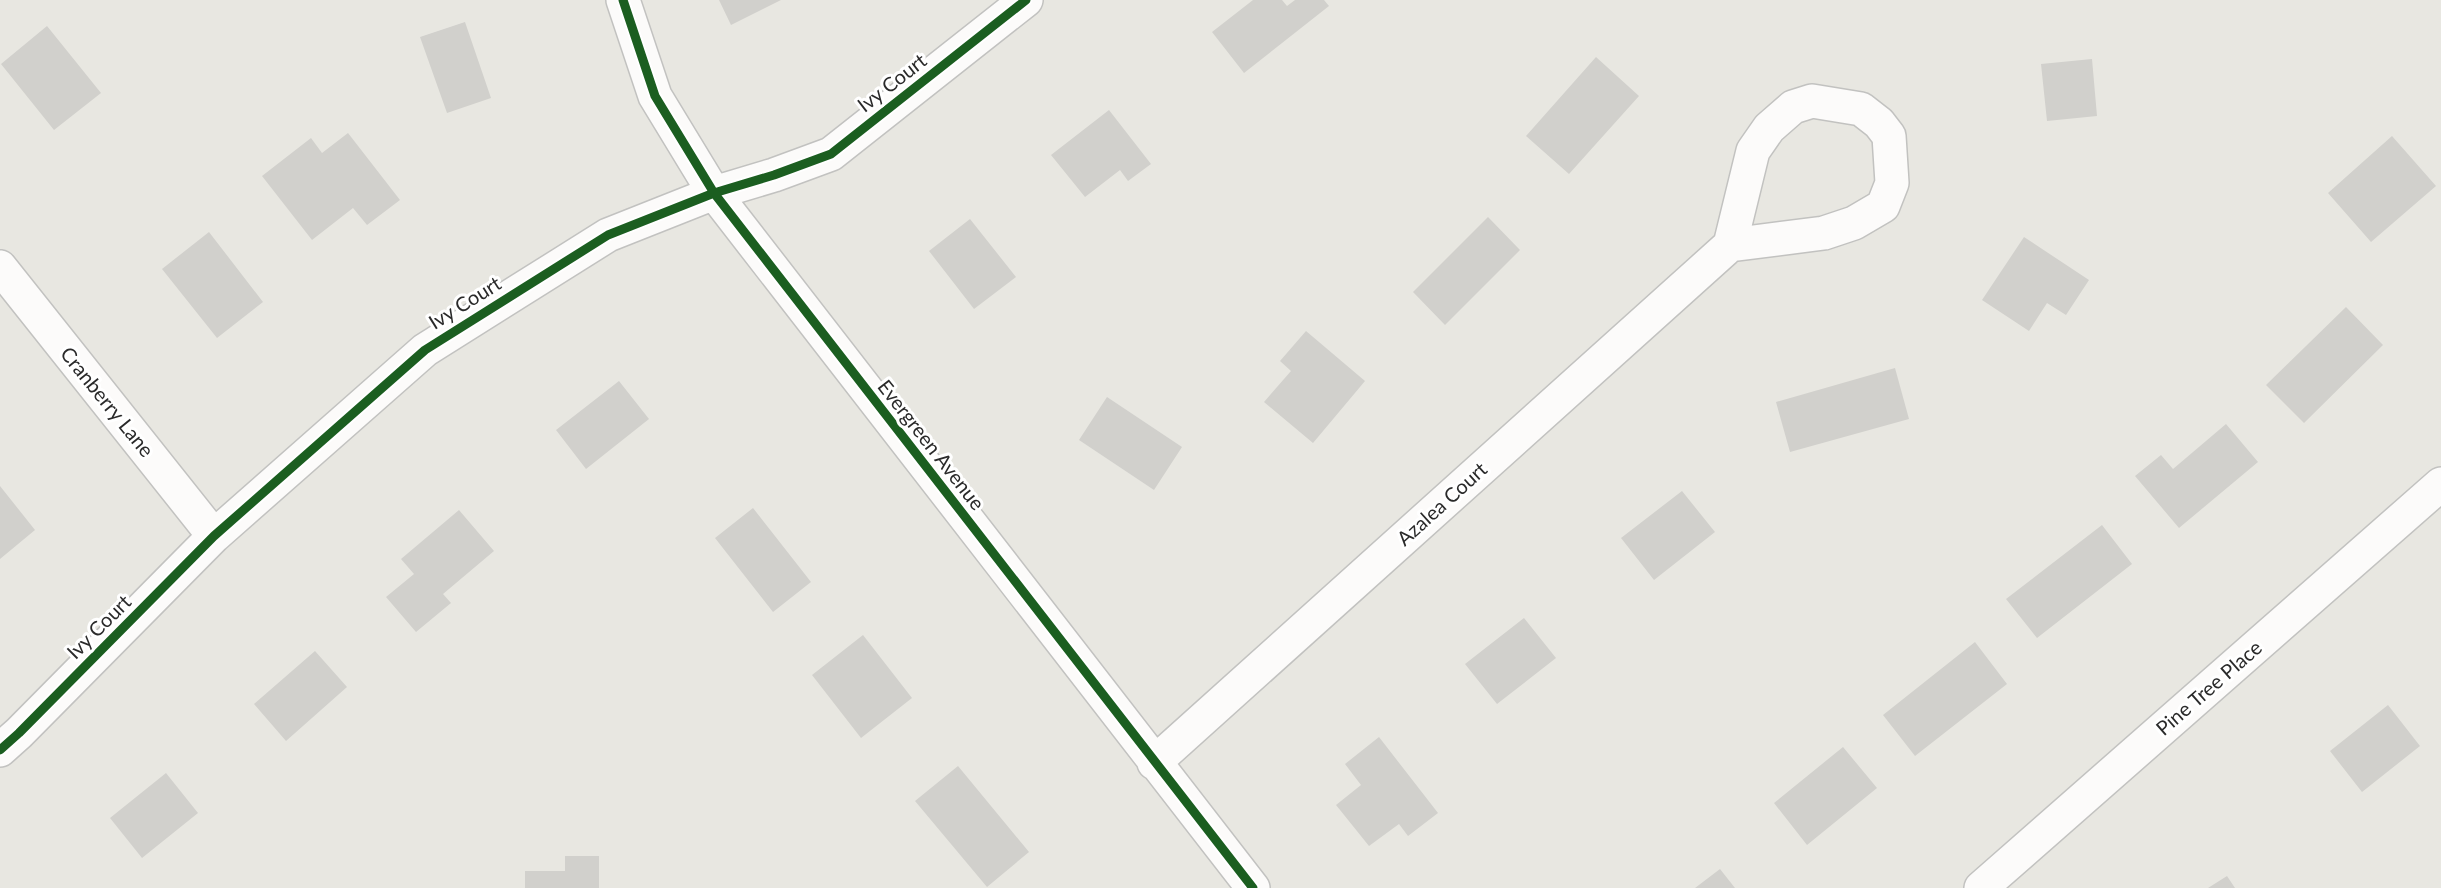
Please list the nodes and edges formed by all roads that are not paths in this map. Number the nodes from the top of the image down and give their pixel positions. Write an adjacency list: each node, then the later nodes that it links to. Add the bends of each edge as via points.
1 (623, 0): 3 (street, Evergreen Avenue, via 655,96)
2 (1026, 0): 3 (street, Ivy Court, via 831,154)
3 (714, 193): 7 (street, Ivy Court, via 608,235 425,350); 9 (street, Evergreen Avenue)
4 (1730, 245): 4 (street, via 1753,151 1769,128 1793,107 1812,101 1861,109 1889,136 1892,183 1882,206 1854,223 1824,233); 9 (street, Azalea Court)
5 (0, 267): 7 (street, Cranberry Lane)
6 (2439, 486): 11 (street, Pine Tree Place)
7 (214, 536): 8 (street, Ivy Court)
8 (0, 750)
9 (1154, 763): 10 (street, Evergreen Avenue)
10 (1252, 888)
11 (1981, 888)

